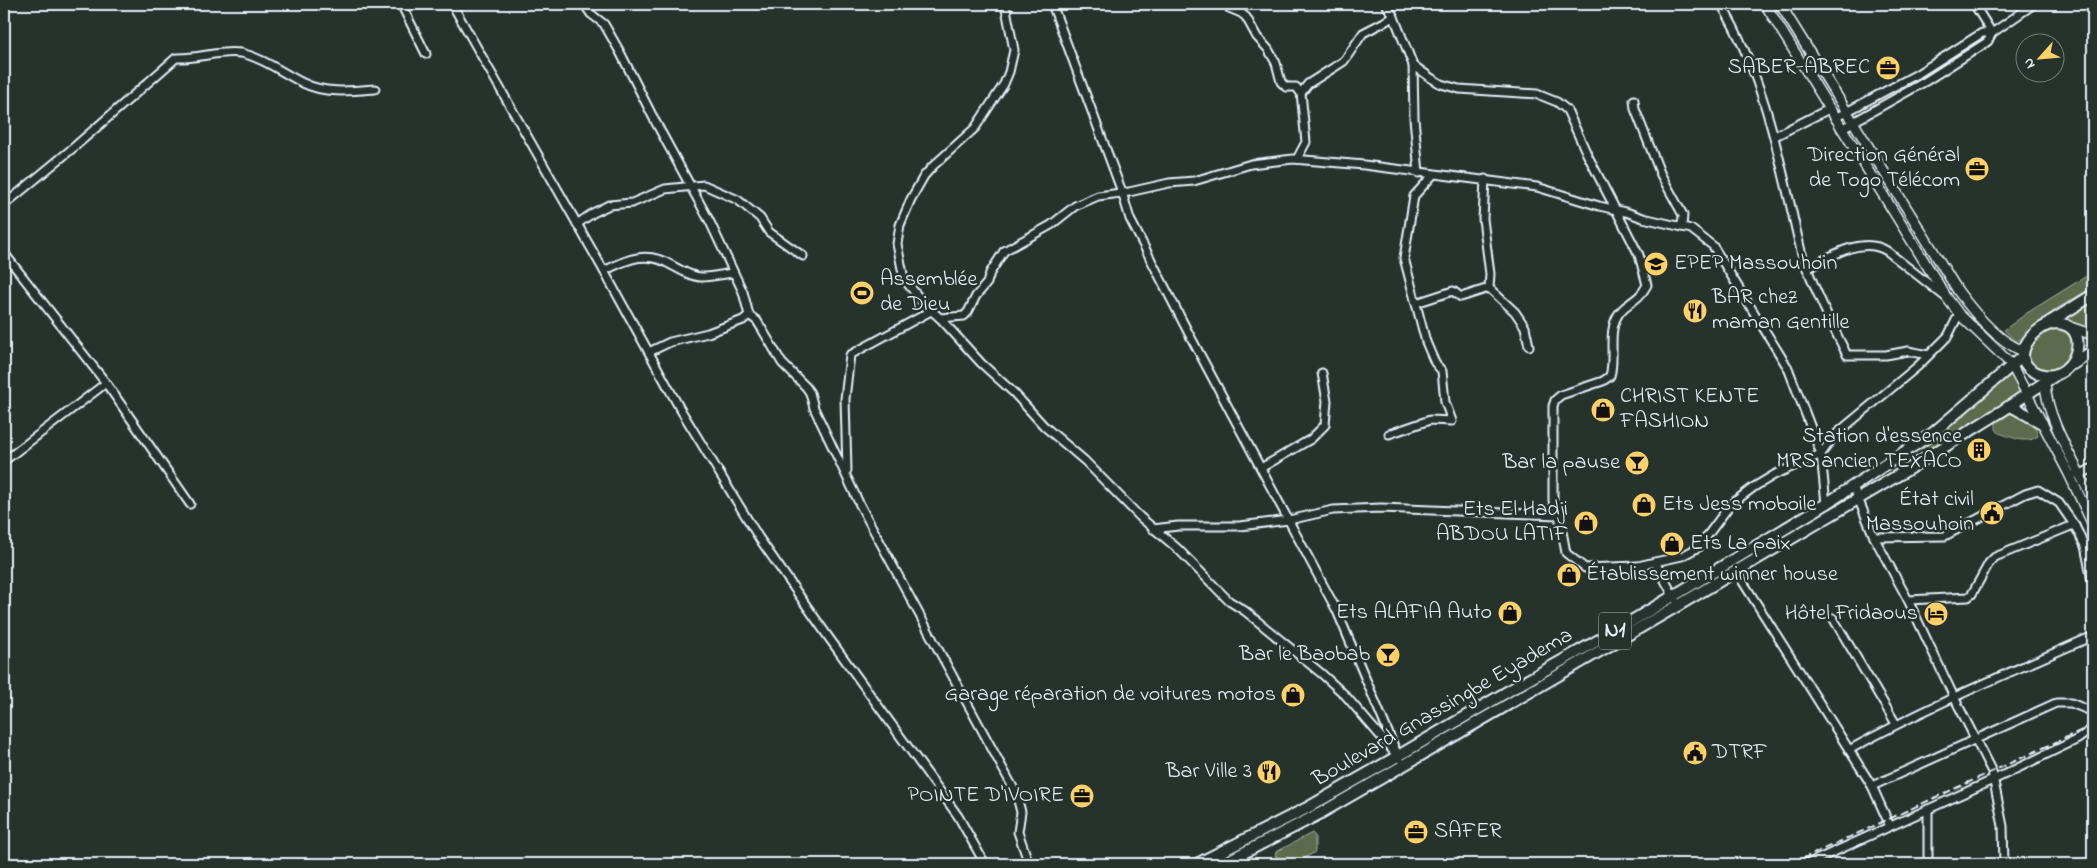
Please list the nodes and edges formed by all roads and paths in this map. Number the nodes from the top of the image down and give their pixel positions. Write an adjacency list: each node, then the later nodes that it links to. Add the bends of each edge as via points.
1 (401, 4): 15 (street)
2 (452, 4): 34 (street)
3 (584, 4): 30 (street, via 604,24)
4 (1005, 4): 45 (street, via 1014,50 1007,78 975,128 924,176 900,225 897,244 904,278)
5 (1052, 4): 31 (street)
6 (1228, 4): 18 (street, via 1229,8 1242,12 1256,37 1268,49 1276,63 1280,82 1286,87 1296,87)
7 (1386, 4): 13 (street)
8 (1721, 4): 25 (street, via 1751,64)
9 (1765, 4): 20 (main road)
10 (1780, 4): 21 (main road)
11 (1974, 4): 14 (street)
12 (2034, 4): 14 (street)
13 (1394, 17): 16 (street); 18 (street, via 1363,33 1344,61 1308,84)
14 (1992, 33): 21 (street, via 1982,33 1919,73); 23 (street, via 1984,44 1926,81)
15 (426, 54)
16 (1414, 65): 27 (street); 33 (street, via 1441,84 1459,89 1538,94 1557,102 1567,110)
17 (375, 89): 32 (street, via 332,91 305,84 242,54 222,52 189,59 176,58)
18 (1301, 93): 26 (street, via 1306,142)
19 (1634, 100): 35 (street, via 1661,175 1683,215)
20 (1829, 109): 22 (main road); 25 (street)
21 (1846, 112): 22 (street); 23 (main road)
22 (1835, 118): 24 (main road)
23 (1852, 122): 24 (street); 50 (main road, via 1958,291)
24 (1841, 129): 43 (main road)
25 (1775, 136): 38 (street)
26 (1297, 159): 27 (street, via 1364,164); 31 (street, via 1264,162 1194,181)
27 (1418, 173): 28 (street)
28 (1433, 175): 29 (street); 44 (street, via 1414,196 1404,258)
29 (1485, 179): 33 (street, via 1537,188); 41 (street, via 1483,219)
30 (690, 185): 34 (street, via 664,189 632,203 610,206); 37 (street, via 704,185 738,200 760,218 769,232); 40 (street)
31 (1122, 192): 48 (street, via 1098,196 1075,206 1051,225 1004,250 968,312 964,316); 72 (street, via 1130,219)
32 (4, 205)
33 (1617, 209): 35 (street); 82 (street, via 1640,255 1647,285 1641,296 1620,311 1615,322 1610,376 1561,395 1553,406 1553,501)
34 (577, 224): 39 (street)
35 (1682, 227): 70 (street, via 1691,229 1713,246 1777,348)
36 (4, 253): 64 (street)
37 (803, 256)
38 (1807, 269): 43 (street, via 1847,250 1876,246); 58 (street, via 1847,355 1886,355 1908,351)
39 (604, 271): 40 (street, via 621,262 647,255 702,277); 55 (street)
40 (733, 273): 47 (street, via 744,292)
41 (1489, 288): 44 (street, via 1461,298 1453,291); 54 (street, via 1515,312 1524,327)
42 (2093, 295): 49 (highway, N1)
43 (1947, 298): 46 (main road)
44 (1416, 303): 69 (street, via 1435,363 1442,371 1445,402 1452,421 1430,420)
45 (931, 311): 48 (street); 76 (street, via 850,355 845,399)
46 (1959, 314): 53 (main road); 58 (street, via 1948,336)
47 (749, 315): 55 (street, via 708,333 670,342); 76 (street, via 757,321 782,364 810,393)
48 (940, 318): 86 (street, via 1044,426)
49 (2043, 326): 51 (highway, via 2060,323); 56 (highway, N1, via 2031,336)
50 (1991, 328): 53 (main road); 56 (main road)
51 (2073, 328): 52 (main road); 61 (highway, via 2080,348)
52 (2093, 335)
53 (1983, 337): 59 (main road)
54 (1529, 346)
55 (649, 352): 108 (street, via 679,407 776,564 958,816)
56 (2023, 354): 59 (highway, Boulevard Gnassingbe Eyadema / N1); 60 (highway)
57 (2090, 354): 61 (highway, N1)
58 (1928, 355): 70 (street, via 1835,435)
59 (2011, 364): 60 (main road); 66 (main road); 77 (highway, Boulevard Gnassingbe Eyadema / N1, via 1933,433)
60 (2028, 366): 63 (highway, via 2040,375)
61 (2070, 366): 63 (highway, N1)
62 (1322, 373): 72 (street, via 1327,401 1325,425 1311,439)
63 (2054, 376): 65 (highway, Boulevard Gnassingbe Eyadema / N1)
64 (106, 383): 71 (street); 80 (street)
65 (2045, 383): 66 (highway, Boulevard Gnassingbe Eyadema / N1); 75 (main road, via 2051,415)
66 (2028, 395): 67 (highway, Boulevard Gnassingbe Eyadema / N1); 68 (main road)
67 (2010, 406): 68 (highway); 78 (highway, Boulevard Gnassingbe Eyadema / N1)
68 (2042, 423): 74 (main road)
69 (1390, 434)
70 (1821, 454): 81 (street); 89 (street, via 1774,475 1730,505 1699,547 1682,556)
71 (4, 461)
72 (1261, 468): 83 (street)
73 (2093, 468): 75 (street)
74 (2069, 474): 75 (street); 84 (main road)
75 (2081, 474): 79 (main road)
76 (847, 476): 109 (street, via 1016,793 1021,812 1018,832)
77 (1853, 486): 78 (street); 81 (highway, Boulevard Gnassingbe Eyadema / N1)
78 (1859, 498): 87 (street); 90 (highway, Boulevard Gnassingbe Eyadema / N1)
79 (2093, 501)
80 (190, 504)
81 (1826, 504): 93 (highway, Boulevard Gnassingbe Eyadema / N1)
82 (1558, 515): 83 (street, via 1381,508 1333,510); 89 (street, via 1566,553 1585,568 1638,566)
83 (1289, 520): 86 (street, via 1240,526); 102 (street, via 1337,611)
84 (2093, 524)
85 (2075, 526): 87 (street, via 2059,503 2038,490 1945,536); 88 (street); 92 (street, via 1995,558 1968,597)
86 (1153, 529): 102 (street, via 1230,600 1345,695)
87 (1874, 537): 92 (street)
88 (2089, 546): 91 (street)
89 (1654, 562): 93 (street)
90 (1736, 571): 93 (highway, Boulevard Gnassingbe Eyadema / N1); 101 (street)
91 (2093, 586)
92 (1908, 600): 96 (street)
93 (1676, 601): 102 (highway, Boulevard Gnassingbe Eyadema / N1, via 1517,686); 103 (highway, Boulevard Gnassingbe Eyadema / N1)
94 (1833, 618): 98 (street)
95 (2093, 636): 96 (street)
96 (1954, 697): 98 (street); 100 (street)
97 (2093, 712): 100 (street, via 2062,702)
98 (1896, 724): 101 (street)
99 (2093, 728): 104 (street, via 2078,739)
100 (1975, 739): 104 (street); 105 (street)
101 (1849, 750): 105 (street)
102 (1398, 756): 103 (street); 110 (highway, Boulevard Gnassingbe Eyadema / N1, via 1307,808)
103 (1404, 765): 111 (highway, Boulevard Gnassingbe Eyadema / N1)
104 (1995, 780): 106 (street); 114 (street, via 2003,826)
105 (1872, 786): 107 (street)
106 (1928, 809): 107 (street); 113 (street)
107 (1890, 826): 112 (street)
108 (985, 864)
109 (1029, 864)
110 (1198, 864)
111 (1222, 864)
112 (1807, 864)
113 (1928, 864)
114 (2004, 864)

